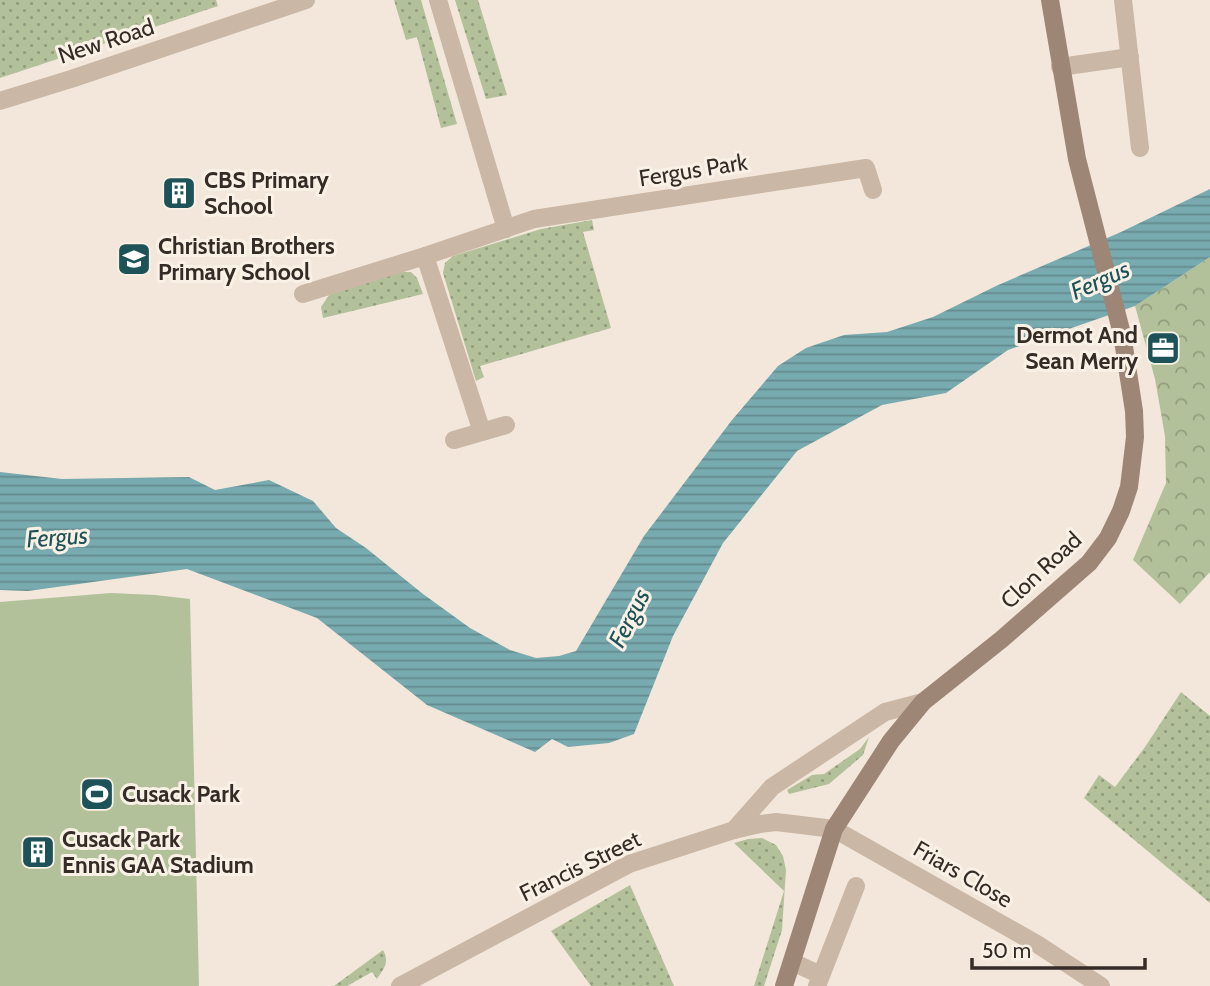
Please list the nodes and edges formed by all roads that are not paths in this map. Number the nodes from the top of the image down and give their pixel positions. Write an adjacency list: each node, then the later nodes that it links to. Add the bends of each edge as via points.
1 (306, 0): 7 (street, New Road)
2 (438, 0): 10 (street)
3 (1050, 0): 6 (main road, Clon Road)
4 (1123, 0): 5 (street)
5 (1130, 57): 6 (street); 8 (street)
6 (1060, 67): 16 (main road, Clon Road, via 1077,159 1122,334 1134,411 1129,487 1108,538 1089,563)
7 (0, 101)
8 (1140, 148)
9 (873, 190): 10 (street, Fergus Park, via 866,167 534,219)
10 (506, 229): 11 (street, Fergus Park)
11 (425, 256): 12 (street, Fergus Park); 14 (street)
12 (303, 294)
13 (506, 425): 14 (street)
14 (482, 432): 15 (street)
15 (454, 440)
16 (923, 702): 17 (main road, Clon Road, via 891,741); 18 (street, via 885,712 772,787)
17 (834, 829): 18 (street, Francis Street, via 776,822); 20 (main road, Clon Road); 24 (street, Friars Close, via 1037,944)
18 (734, 830): 22 (street, Francis Street, via 629,864)
19 (856, 886): 21 (street)
20 (792, 962): 21 (street); 23 (main road, Clon Road)
21 (819, 980)
22 (400, 986)
23 (784, 986)
24 (1101, 986)

